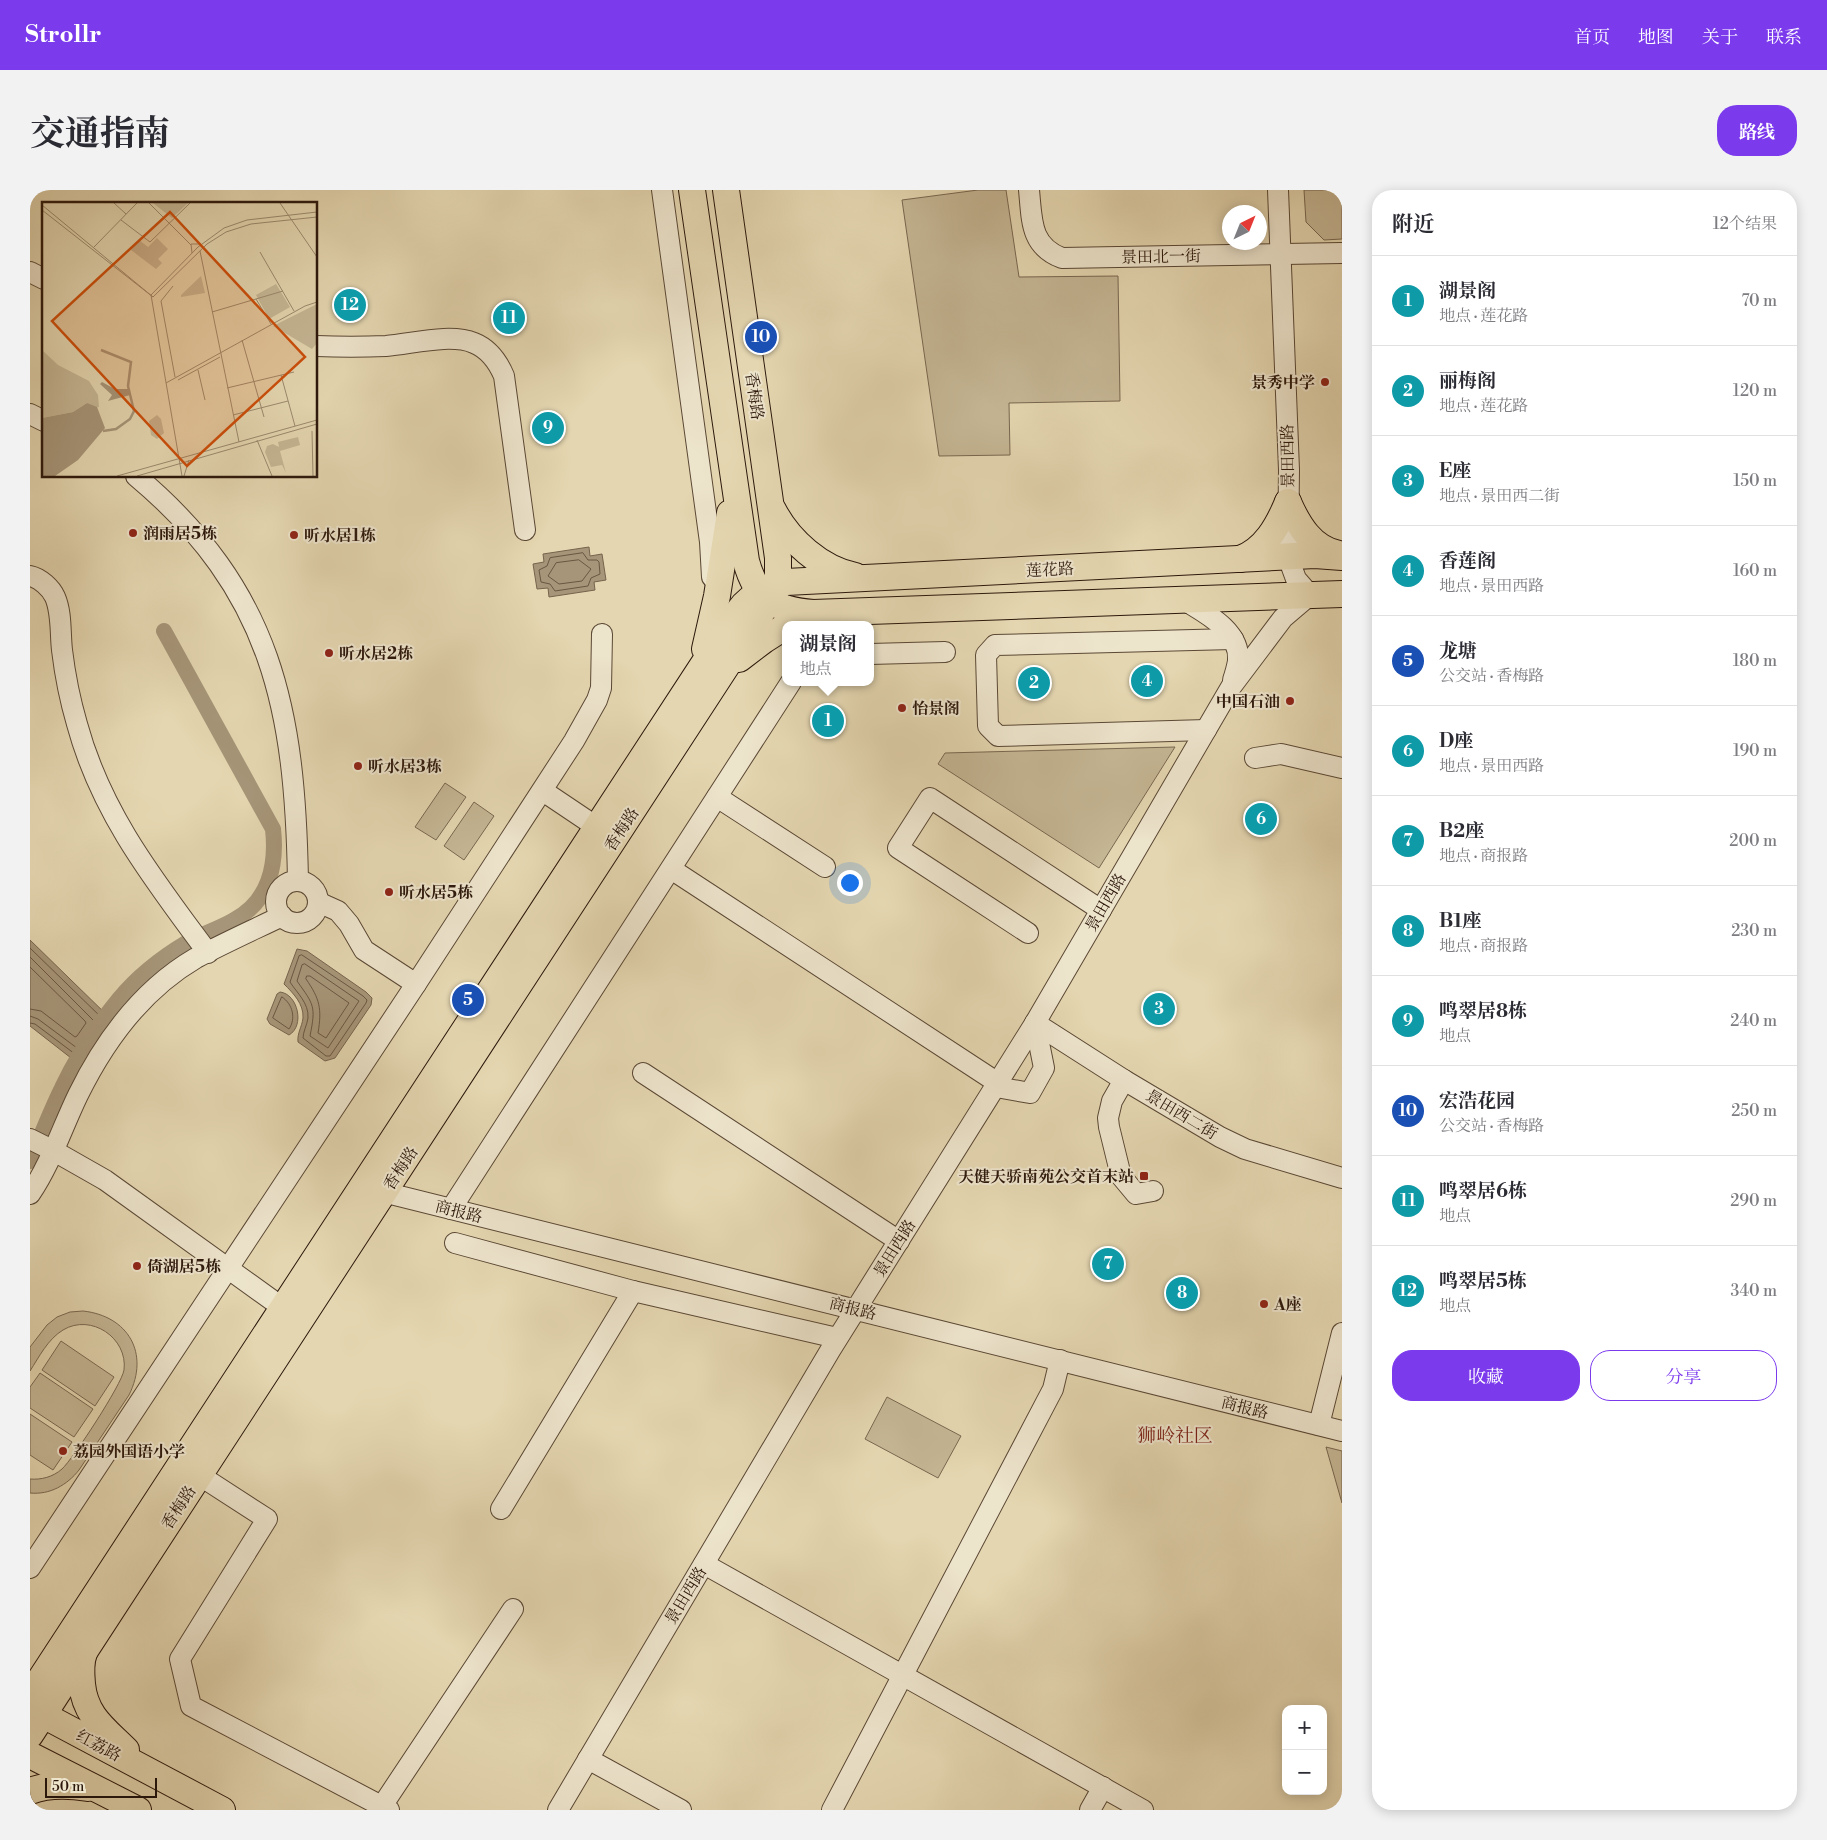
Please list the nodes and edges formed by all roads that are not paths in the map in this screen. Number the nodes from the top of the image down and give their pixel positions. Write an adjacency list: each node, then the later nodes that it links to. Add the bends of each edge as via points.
1 (662, 190): 36 (street, via 712,568)
2 (692, 190): 13 (main road, 香梅路)
3 (726, 190): 15 (main road, 香梅路)
4 (1029, 190): 7 (street, 景田北一街, via 1038,240 1048,251 1062,258)
5 (1278, 190): 7 (street, 景田西路)
6 (1342, 253): 7 (street, 景田北一街)
7 (1282, 254): 16 (street, 景田西路)
8 (30, 272): 9 (street)
9 (42, 278)
10 (318, 346): 17 (street, via 386,346 452,338 474,343 493,356 504,376)
11 (30, 414): 12 (street)
12 (42, 420)
13 (732, 467): 24 (main road, 香梅路, via 746,561 751,576); 36 (main road, via 725,551)
14 (138, 478): 47 (street, via 179,514 216,558 246,607 262,642 278,687 291,756)
15 (770, 502): 23 (main road, via 786,530 810,554 837,570); 24 (main road, 香梅路, via 778,558)
16 (1288, 502): 18 (main road, via 1299,526 1312,540); 19 (street, 景田西路); 20 (main road, via 1279,522 1262,545)
17 (525, 530)
18 (1342, 556): 19 (main road, 莲花路)
19 (1288, 557): 20 (main road, 莲花路); 26 (street, 景田西路, via 1296,579)
20 (1240, 559): 21 (main road, 莲花路)
21 (984, 572): 23 (main road, 莲花路); 28 (main road, via 974,583 976,598)
22 (30, 576): 52 (street, via 46,584 55,596 77,725 105,798 143,866)
23 (871, 578): 24 (main road, 莲花路)
24 (768, 592): 29 (main road, via 794,610); 36 (main road, 香梅路)
25 (1342, 594): 26 (main road)
26 (1310, 595): 27 (main road); 38 (street, 景田西路, via 1283,618)
27 (1184, 600): 28 (main road); 33 (street, via 1215,620)
28 (984, 606): 29 (main road)
29 (813, 613): 30 (main road)
30 (795, 621)
31 (782, 628): 36 (main road)
32 (602, 634): 42 (street, via 601,688 597,700)
33 (1233, 639): 38 (street, 景田西路, via 1238,661); 39 (street, via 995,645 986,655 988,726 998,736)
34 (945, 652): 35 (street)
35 (874, 654)
36 (703, 675): 44 (main road, 香梅路)
37 (788, 686): 43 (street)
38 (1231, 687): 39 (street, 景田西路)
39 (1206, 730): 49 (street, 景田西路)
40 (1255, 758): 41 (street, via 1281,754)
41 (1342, 768)
42 (542, 791): 44 (street); 53 (street)
43 (717, 797): 45 (street); 46 (street)
44 (606, 833): 61 (main road, 香梅路)
45 (825, 867)
46 (671, 869): 57 (street); 64 (street)
47 (298, 882): 48 (street, via 311,887); 50 (street, via 292,882 280,892 277,902)
48 (318, 902): 50 (street, via 314,914 304,922 292,922); 53 (street, via 338,911 364,950)
49 (1101, 910): 51 (street, via 930,798 898,848); 54 (street, 景田西路)
50 (282, 916): 52 (street)
51 (1028, 933)
52 (208, 953): 59 (street, via 171,975 148,994 120,1026 82,1086)
53 (416, 984): 67 (street)
54 (1035, 1022): 56 (street, 景田西二街); 57 (street, 景田西路); 57 (street, via 1044,1068 1030,1093)
55 (643, 1073): 65 (street)
56 (1124, 1080): 60 (street, 景田西二街, via 1232,1144); 62 (street, via 1112,1101 1108,1118 1121,1176 1136,1194)
57 (997, 1085): 65 (street, 景田西路)
58 (30, 1139): 59 (street)
59 (54, 1151): 63 (street); 67 (street, via 105,1180)
60 (1342, 1178)
61 (374, 1190): 64 (street, 商报路); 69 (main road, 香梅路); 76 (main road, 香梅路)
62 (1153, 1191)
63 (30, 1194)
64 (452, 1209): 70 (street, 商报路)
65 (899, 1242): 70 (street, 景田西路)
66 (455, 1243): 68 (street)
67 (227, 1269): 69 (street); 79 (street)
68 (633, 1291): 72 (street); 77 (street)
69 (283, 1308): 81 (main road, 香梅路)
70 (856, 1309): 72 (street, 景田西路); 73 (street, 商报路)
71 (1342, 1333): 74 (street)
72 (838, 1338): 78 (street, 景田西路)
73 (1060, 1360): 74 (street, 商报路); 84 (street, via 1053,1389)
74 (1319, 1425): 75 (street, 商报路)
75 (1342, 1431)
76 (199, 1475): 82 (main road, 香梅路); 92 (street, via 267,1519 180,1659 191,1706)
77 (501, 1509)
78 (704, 1564): 84 (street); 87 (street, 景田西路)
79 (30, 1568)
80 (514, 1610): 92 (street)
81 (75, 1625): 83 (main road, via 58,1642); 85 (main road, 香梅路)
82 (86, 1649): 85 (main road, 香梅路); 88 (main road, via 81,1672 86,1706 95,1720)
83 (30, 1660)
84 (903, 1674): 89 (street); 97 (street)
85 (33, 1713): 88 (main road, 红荔路)
86 (30, 1754): 90 (main road)
87 (588, 1759): 95 (street, 景田西路); 96 (street)
88 (146, 1770): 94 (main road, 红荔路)
89 (1102, 1787): 98 (street); 99 (street)
90 (99, 1790): 91 (main road, via 71,1785); 93 (main road)
91 (30, 1791)
92 (386, 1808)
93 (138, 1810)
94 (222, 1810)
95 (558, 1810)
96 (681, 1810)
97 (832, 1810)
98 (1090, 1810)
99 (1143, 1810)

